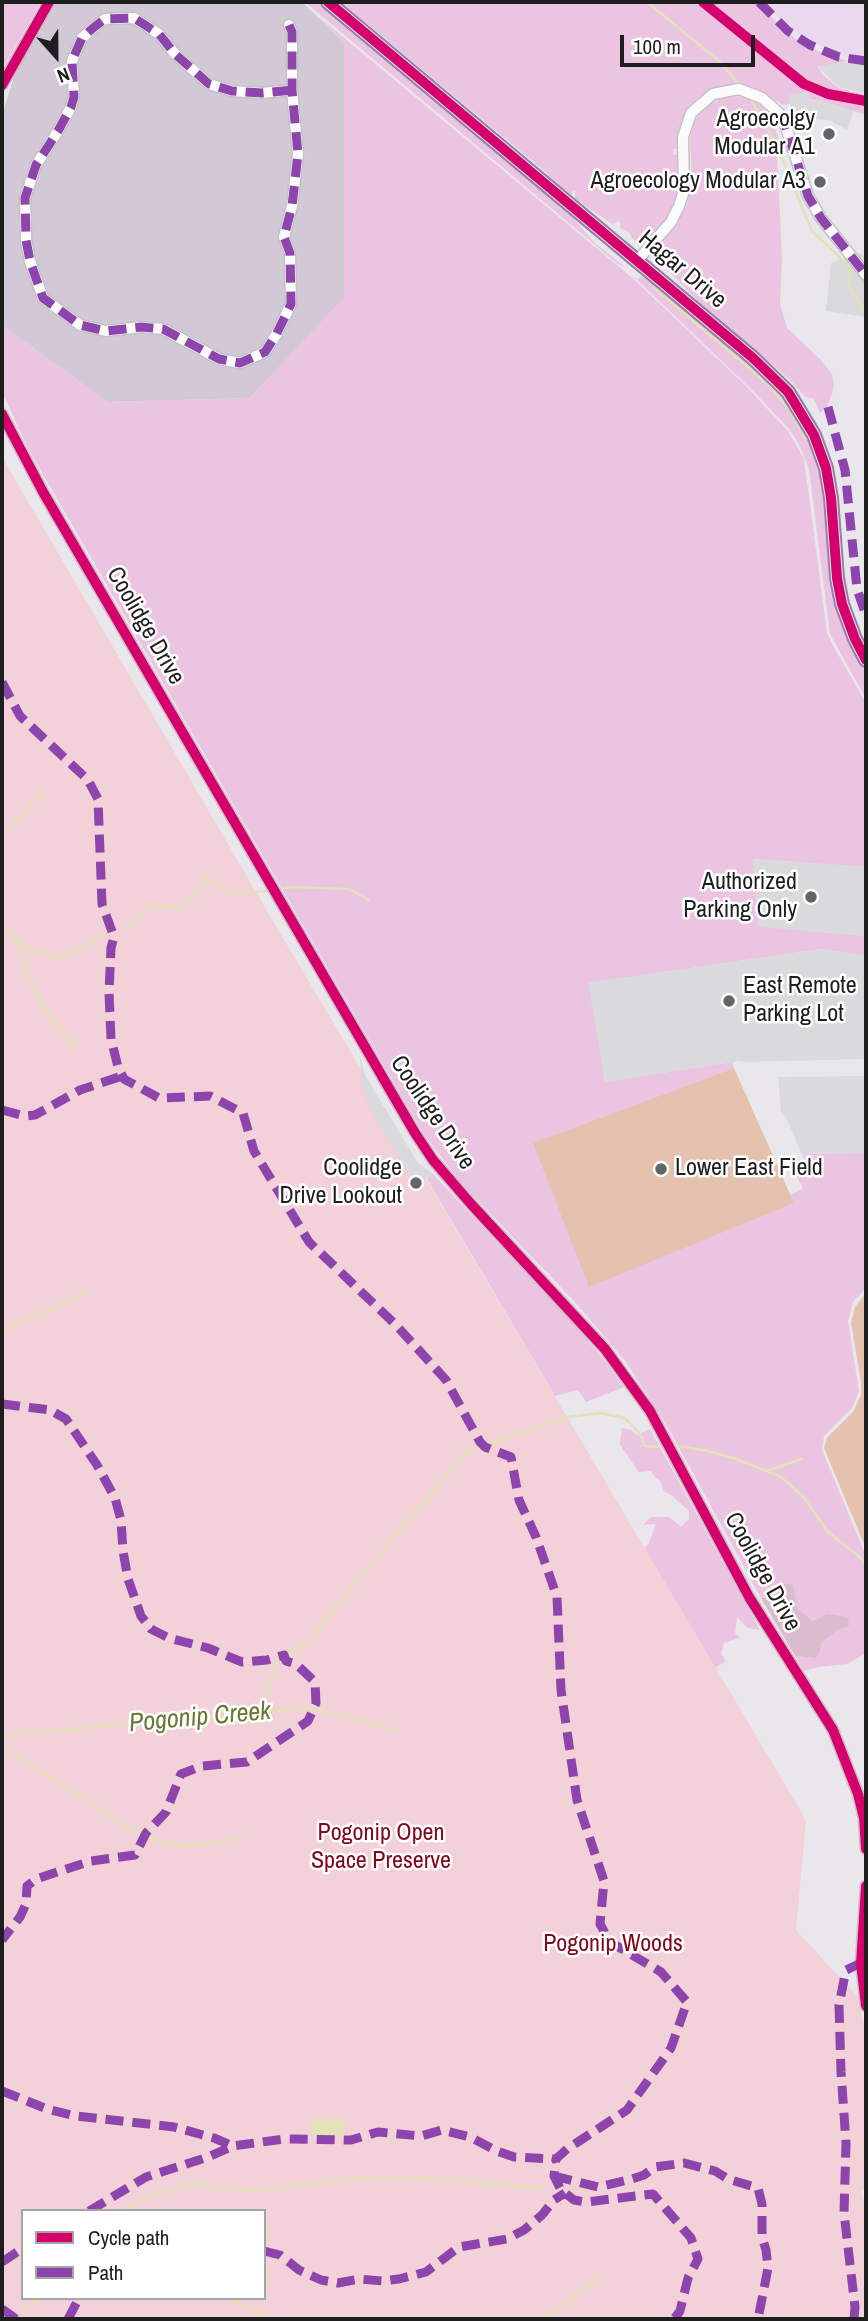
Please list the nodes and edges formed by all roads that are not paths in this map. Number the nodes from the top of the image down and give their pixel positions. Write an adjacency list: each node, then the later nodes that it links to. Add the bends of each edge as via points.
1 (49, 2): 4 (street)
2 (328, 2): 6 (main road, Hagar Drive)
3 (289, 26): 5 (street)
4 (2, 85)
5 (292, 90): 5 (street, via 298,154 284,237 290,253 291,304 265,352 240,363 219,359 163,329 106,331 80,325 43,298 26,240 25,198 36,165 71,107 72,61 82,38 93,28 105,19 134,18 159,34 209,84 232,91)
6 (637, 261): 7 (street, via 671,222 679,205 684,191 682,137 691,113 713,94 739,89 762,97 779,113 807,196); 9 (main road, Hagar Drive, via 772,374 805,417 829,483 842,604)
7 (866, 275)
8 (2, 414): 10 (street, Coolidge Drive, via 415,1133 433,1160 605,1349 650,1411 749,1597 833,1730 858,1794)
9 (866, 660)
10 (866, 1849)
11 (866, 1886): 12 (street, via 860,1962)
12 (866, 2006)

